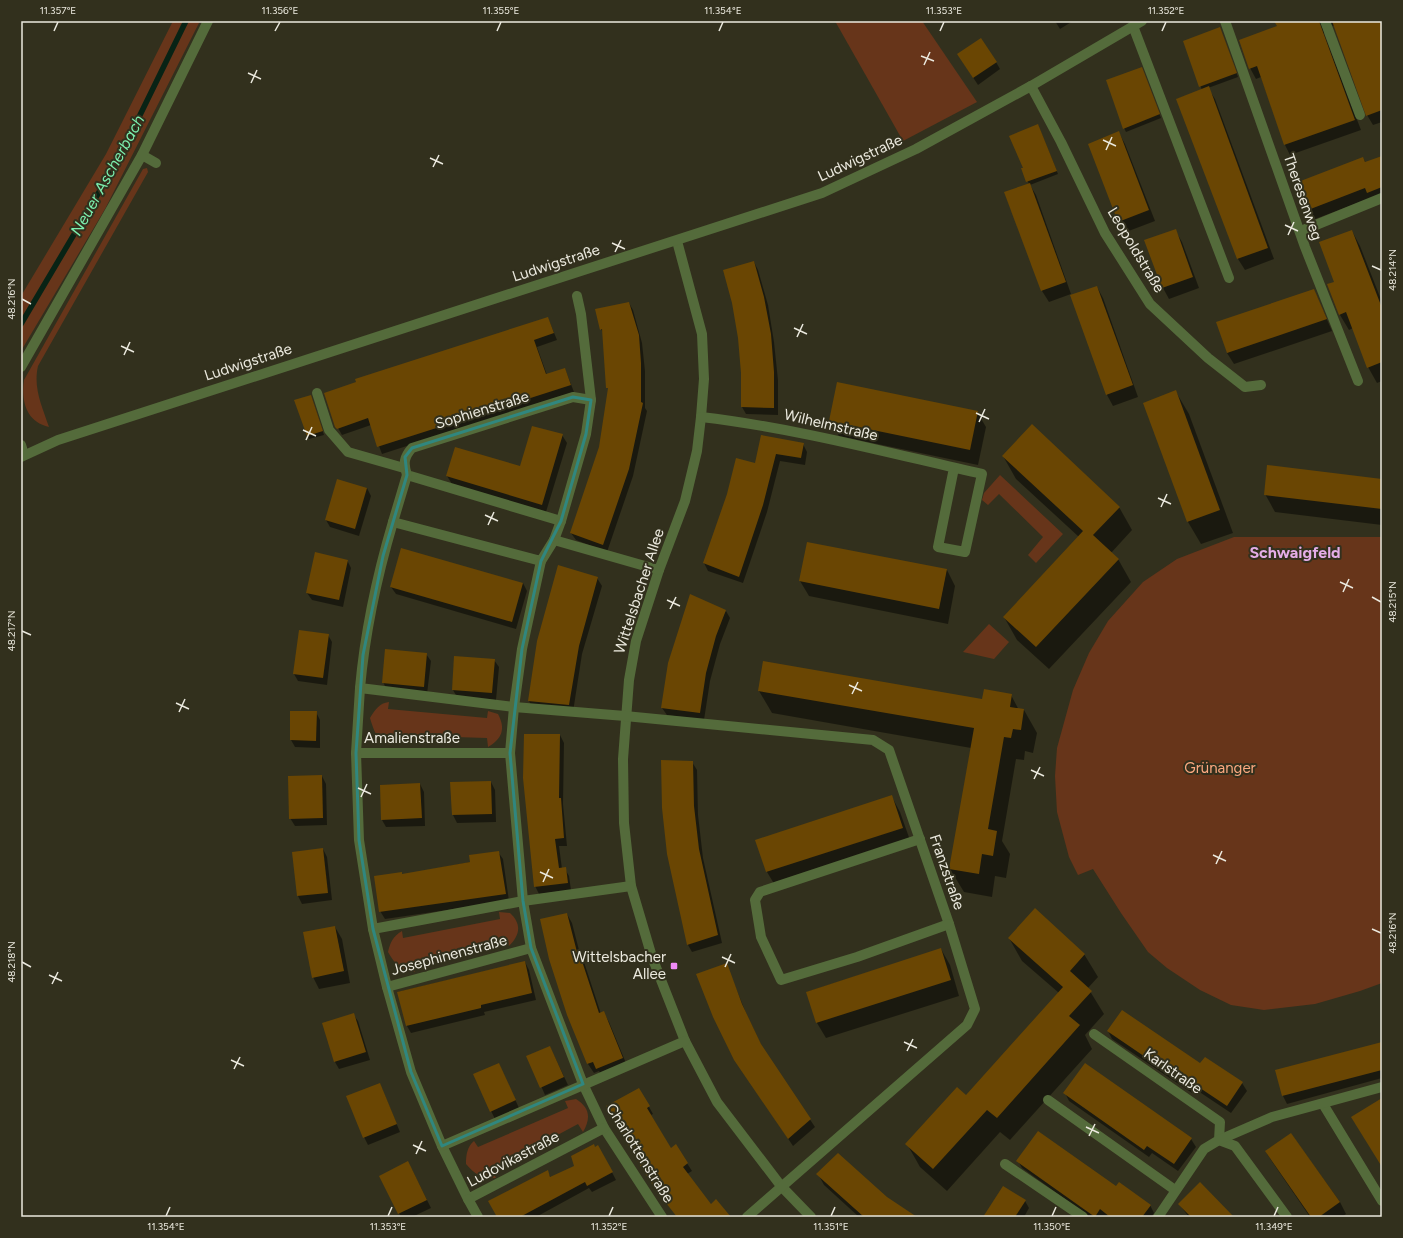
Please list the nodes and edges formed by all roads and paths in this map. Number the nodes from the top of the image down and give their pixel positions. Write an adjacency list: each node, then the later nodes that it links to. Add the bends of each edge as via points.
1 (208, 21): 7 (street)
2 (1224, 21): 10 (street, Theresenweg)
3 (1325, 21): 6 (street)
4 (1137, 24): 5 (street, Ludwigstraße); 12 (street)
5 (1030, 86): 11 (street, Ludwigstraße, via 916,149 822,193); 16 (street, Leopoldstraße, via 1061,142 1105,233 1150,304 1208,358 1245,387)
6 (1360, 115)
7 (142, 155): 8 (street); 14 (street)
8 (156, 163)
9 (1382, 198): 10 (street)
10 (1301, 231): 15 (street, Theresenweg)
11 (677, 241): 19 (street, Wittelsbacher Allee, via 702,334 704,379); 20 (street, Ludwigstraße)
12 (1229, 278)
13 (577, 296): 18 (street)
14 (21, 366)
15 (1358, 381)
16 (1261, 385)
17 (317, 392): 22 (street, via 329,430 348,452)
18 (591, 400): 22 (street, Sophienstraße, via 573,397 412,448 405,457); 23 (street, via 586,434)
19 (701, 417): 21 (street, Wilhelmstraße, via 772,427); 27 (street, Wittelsbacher Allee, via 697,451 685,501)
20 (22, 452)
21 (954, 468): 21 (street, Wilhelmstraße, via 982,474 965,552 938,547)
22 (406, 471): 23 (street); 24 (street, Sophienstraße)
23 (562, 521): 25 (street)
24 (393, 522): 26 (street); 28 (street, Amalienstraße, via 383,556 363,655)
25 (554, 540): 26 (street); 27 (street)
26 (541, 561): 29 (street, via 522,649)
27 (659, 570): 30 (street, Wittelsbacher Allee, via 636,641)
28 (360, 688): 29 (street); 31 (street, Amalienstraße)
29 (514, 707): 30 (street); 32 (street)
30 (625, 716): 33 (street, Franzstraße, via 873,740 890,750); 34 (street, Wittelsbacher Allee, via 622,759 624,823)
31 (356, 753): 32 (street, Amalienstraße); 37 (street, Josephinenstraße, via 359,840)
32 (510, 753): 35 (street)
33 (920, 839): 36 (street, Franzstraße); 36 (street, via 760,892 755,900 761,937 781,980)
34 (631, 886): 35 (street); 41 (street, Wittelsbacher Allee, via 652,957)
35 (523, 900): 37 (street); 38 (street)
36 (949, 924): 50 (street, Franzstraße, via 975,1009 967,1025)
37 (372, 929): 39 (street, Josephinenstraße)
38 (531, 948): 39 (street, Josephinenstraße); 42 (street)
39 (387, 987): 48 (street, Ludovikastraße, via 410,1072)
40 (1094, 1034): 47 (street, Karlstraße, via 1220,1122)
41 (685, 1041): 42 (street); 50 (street, Wittelsbacher Allee, via 717,1102)
42 (583, 1084): 46 (street, Charlottenstraße); 48 (street)
43 (1382, 1087): 45 (street)
44 (1048, 1100): 51 (street)
45 (1323, 1104): 47 (street, via 1272,1117); 53 (street)
46 (604, 1128): 52 (street, Ludovikastraße); 55 (street, Charlottenstraße)
47 (1220, 1140): 51 (street, via 1204,1150); 60 (street, via 1235,1146)
48 (442, 1146): 52 (street, Ludovikastraße)
49 (1005, 1164): 58 (street)
50 (781, 1186): 56 (street); 57 (street, Wittelsbacher Allee)
51 (1175, 1190): 59 (street)
52 (468, 1199): 54 (street)
53 (1382, 1201)
54 (478, 1217)
55 (662, 1217)
56 (747, 1217)
57 (811, 1217)
58 (1083, 1217)
59 (1158, 1217)
60 (1287, 1217)

